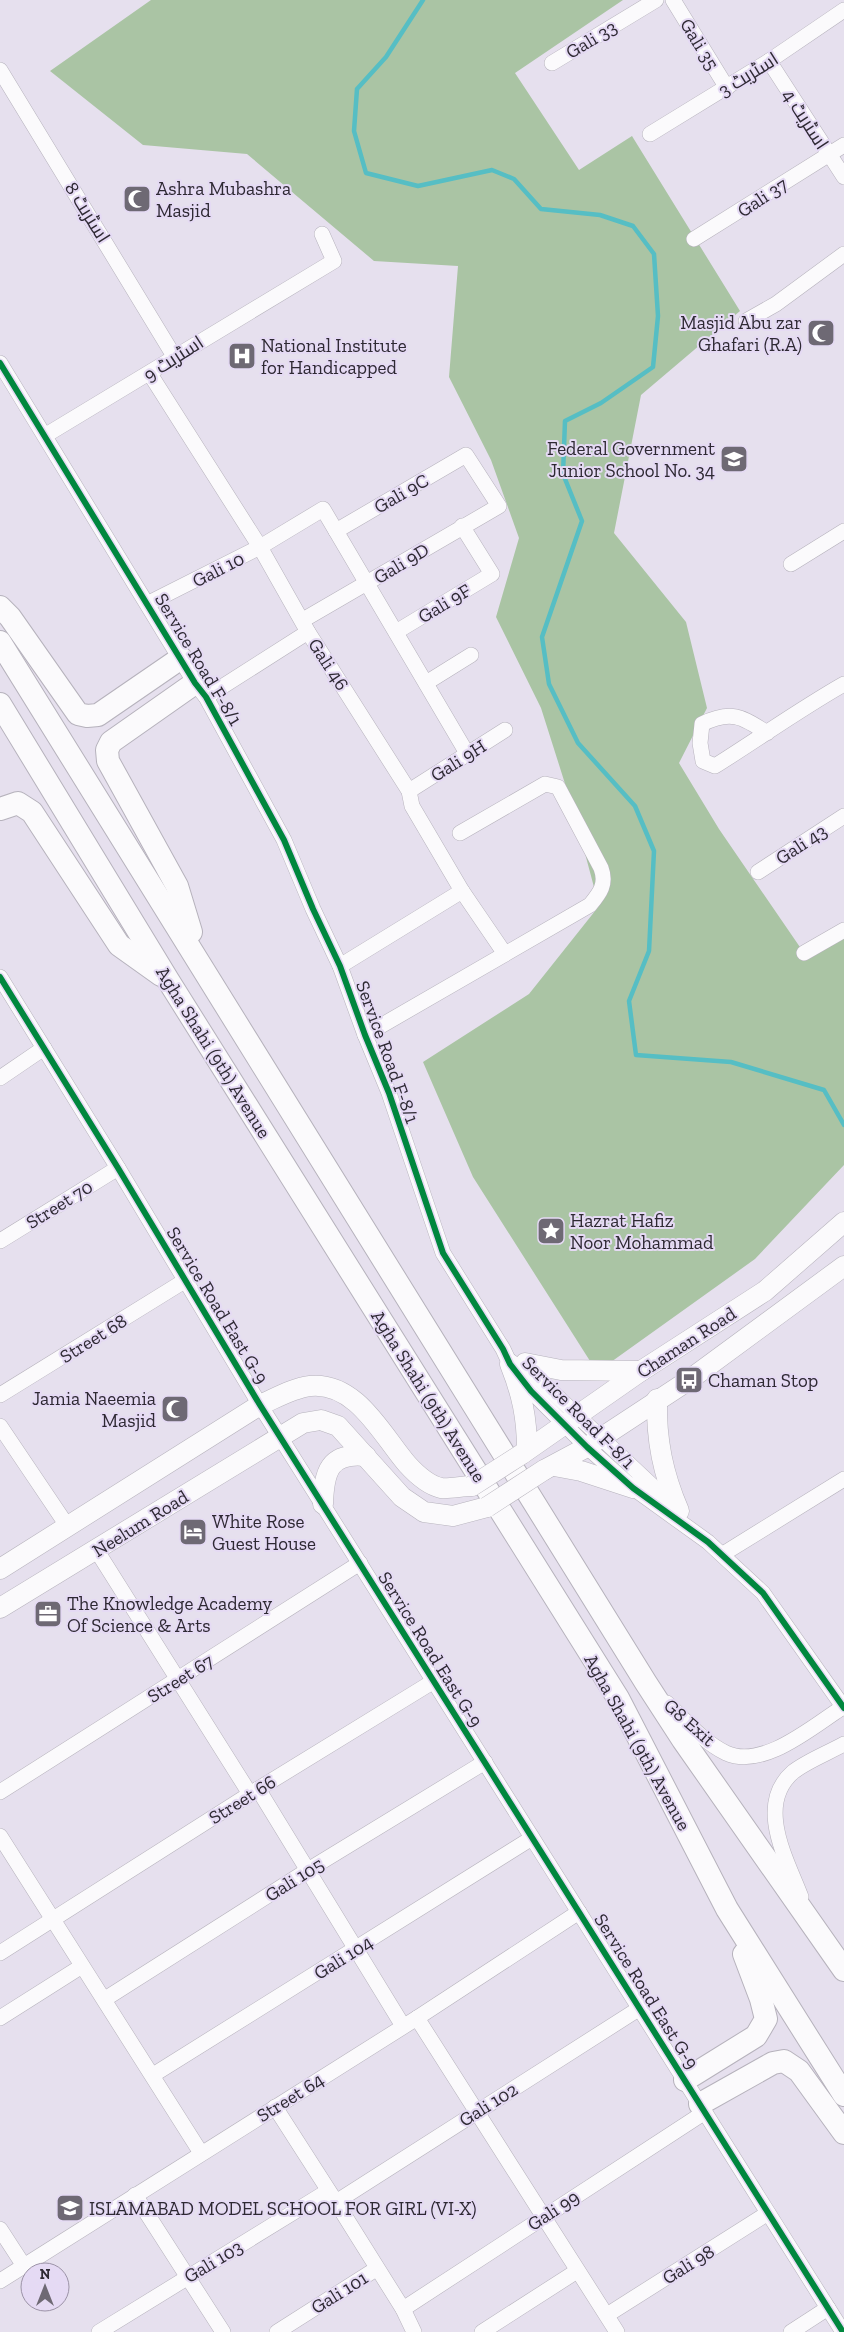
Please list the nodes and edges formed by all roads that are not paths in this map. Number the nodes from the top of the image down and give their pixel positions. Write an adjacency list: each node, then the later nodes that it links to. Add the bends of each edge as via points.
1 (656, 0): 7 (street, Gali 33)
2 (673, 0): 9 (street, Gali 35)
3 (841, 0): 4 (street)
4 (844, 4)
5 (844, 10): 6 (street, اسٹریٹ 3)
6 (769, 62): 9 (street, اسٹریٹ 3); 12 (street, اسٹریٹ 4)
7 (552, 63)
8 (0, 70): 18 (street, اسٹریٹ 8)
9 (727, 88): 10 (street, اسٹریٹ 3)
10 (650, 134)
11 (844, 145): 12 (street, Gali 37)
12 (829, 154): 13 (street, اسٹریٹ 4); 15 (street, Gali 37)
13 (844, 177)
14 (322, 234): 18 (street, اسٹریٹ 9, via 334,260)
15 (694, 239)
16 (844, 254): 17 (street, via 776,304)
17 (746, 321)
18 (174, 356): 20 (street, اسٹریٹ 9)
19 (0, 364): 21 (street, Service Road F-8/1)
20 (150, 374): 21 (street, اسٹریٹ 9); 26 (street, Gali 46)
21 (46, 435): 29 (street, Service Road F-8/1)
22 (466, 455): 23 (street, Gali 9D, via 499,506); 24 (street, Gali 9C)
23 (462, 526): 28 (street, Gali 9D); 32 (street, Gali 9F, via 492,574)
24 (336, 531): 26 (street, Gali 10, via 323,509); 28 (street)
25 (844, 531): 27 (street)
26 (260, 547): 29 (street, Gali 10); 31 (street, Gali 46)
27 (791, 564)
28 (368, 584): 31 (street, Gali 9D); 32 (street)
29 (149, 603): 35 (street, Service Road F-8/1)
30 (0, 607): 35 (main road, via 78,714 98,715)
31 (305, 626): 38 (street, Gali 9D); 43 (street, Gali 46)
32 (396, 632): 36 (street)
33 (0, 642): 52 (main road, Agha Shahi (9th) Avenue)
34 (471, 655): 36 (street)
35 (181, 658): 38 (street, Service Road F-8/1)
36 (426, 683): 42 (street)
37 (844, 684): 41 (street)
38 (201, 690): 52 (main road, via 110,742 107,750 108,761 177,886); 53 (street, Service Road F-8/1, via 284,840)
39 (0, 704): 55 (main road, Agha Shahi (9th) Avenue)
40 (505, 730): 42 (street, Gali 9H)
41 (767, 733)
42 (468, 755): 43 (street, Gali 9H)
43 (409, 791): 48 (street, Gali 46, via 412,806)
44 (0, 809): 55 (main road, via 18,803 32,812 119,945)
45 (844, 816): 47 (street, Gali 43)
46 (460, 833): 51 (street, via 551,783 558,787 601,868 604,877 602,890 590,905)
47 (758, 872)
48 (462, 891): 51 (street, Gali 46); 53 (street)
49 (844, 930): 50 (street)
50 (804, 953)
51 (505, 954): 56 (street)
52 (199, 961): 90 (main road, Agha Shahi (9th) Avenue)
53 (340, 966): 56 (street, Service Road F-8/1)
54 (0, 977): 57 (street, Service Road East G-9)
55 (168, 980): 99 (main road, Agha Shahi (9th) Avenue, via 618,1698)
56 (365, 1035): 64 (street, Service Road F-8/1, via 389,1093 443,1253)
57 (44, 1048): 58 (street); 59 (street, Service Road East G-9)
58 (0, 1078)
59 (118, 1168): 61 (street, Street 70); 63 (street, Service Road East G-9)
60 (844, 1222): 65 (street, Chaman Road, via 764,1291)
61 (0, 1241)
62 (844, 1266): 67 (street, Chaman Road, via 689,1380)
63 (186, 1280): 66 (street, Street 68); 68 (street, Service Road East G-9)
64 (513, 1359): 65 (street, via 561,1370); 69 (street, Service Road F-8/1, via 531,1391); 73 (street, via 527,1420)
65 (641, 1371): 69 (street, Chaman Road)
66 (0, 1395)
67 (657, 1399): 72 (street, Chaman Road); 81 (street, via 660,1457)
68 (260, 1406): 71 (street, Service Road East G-9); 77 (street, Neelum Road, via 291,1391 311,1386 333,1389 350,1397 364,1410 418,1476 441,1488); 82 (street, Neelum Road)
69 (572, 1419): 72 (street, Service Road F-8/1); 73 (street, Chaman Road)
70 (0, 1426): 82 (street)
71 (279, 1436): 74 (street, Neelum Road, via 303,1423 321,1420 338,1426); 79 (street, Service Road East G-9); 83 (street, Neelum Road)
72 (587, 1447): 75 (street, Chaman Road); 78 (street, Service Road F-8/1); 81 (street, Service Road F-8/1)
73 (525, 1452): 77 (street, Chaman Road, bridge)
74 (366, 1456): 79 (street, via 349,1455 329,1468 324,1481); 80 (street, Neelum Road, via 380,1475 424,1512 453,1516)
75 (549, 1468): 78 (street, via 581,1471); 80 (street, Chaman Road, bridge)
76 (844, 1479): 84 (street)
77 (472, 1486)
78 (633, 1488): 81 (street, Service Road F-8/1)
79 (323, 1504): 85 (street, Service Road East G-9)
80 (487, 1507)
81 (683, 1518): 84 (street, Service Road F-8/1)
82 (68, 1527): 86 (street, Neelum Road)
83 (97, 1551): 87 (street, Neelum Road); 88 (street)
84 (723, 1554): 91 (street, Service Road F-8/1, via 763,1593)
85 (360, 1563): 88 (street, Street 67); 89 (street, Service Road East G-9)
86 (0, 1570)
87 (0, 1608)
88 (178, 1680): 94 (street, Street 67); 95 (street)
89 (434, 1681): 93 (street, Service Road East G-9); 95 (street, Street 66)
90 (646, 1684): 91 (street, G8 Exit, via 727,1754 751,1756 773,1751); 102 (main road, Agha Shahi (9th) Avenue)
91 (844, 1708)
92 (844, 1744): 102 (street, via 794,1772 779,1790 775,1810 778,1838)
93 (485, 1762): 96 (street, Service Road East G-9); 98 (street, Gali 105)
94 (0, 1792)
95 (254, 1792): 98 (street); 101 (street, Street 66)
96 (532, 1838): 100 (street, Service Road East G-9); 103 (street, Gali 104)
97 (2, 1845): 101 (street)
98 (308, 1870): 103 (street); 107 (street, Gali 105)
99 (727, 1909): 113 (main road, via 766,2019 756,2036); 114 (main road, Agha Shahi (9th) Avenue)
100 (579, 1912): 108 (street, Service Road East G-9); 110 (street, Street 64)
101 (52, 1918): 104 (street, Street 66); 105 (street)
102 (809, 1918): 106 (main road, Agha Shahi (9th) Avenue)
103 (356, 1950): 111 (street); 112 (street, Gali 104)
104 (0, 1953)
105 (82, 1966): 107 (street); 109 (street)
106 (844, 1970)
107 (105, 1999): 112 (street)
108 (640, 2008): 113 (street, Service Road East G-9); 117 (street, Gali 102)
109 (0, 2018)
110 (418, 2018): 111 (street, Street 64); 117 (street)
111 (403, 2026): 115 (street, Street 64)
112 (153, 2076): 119 (street)
113 (685, 2080): 116 (street, Service Road East G-9)
114 (844, 2095)
115 (275, 2107): 119 (street, Street 64); 121 (street)
116 (702, 2108): 118 (main road, via 773,2063 784,2061 799,2071); 122 (street, Service Road East G-9); 123 (street, Gali 99)
117 (477, 2110): 121 (street, Gali 102); 123 (street)
118 (844, 2134)
119 (201, 2153): 120 (street, Street 64)
120 (135, 2194): 126 (street, Street 64); 130 (street)
121 (332, 2196): 128 (street); 130 (street, Gali 103)
122 (768, 2213): 132 (street, Service Road East G-9); 134 (street, Gali 98)
123 (544, 2216): 129 (street); 133 (street, Gali 99)
124 (0, 2228): 125 (street)
125 (21, 2262)
126 (30, 2262)
127 (20, 2268): 131 (street, Street 64)
128 (376, 2269): 133 (street); 137 (street, Gali 101)
129 (577, 2271): 134 (street); 139 (street)
130 (188, 2276): 135 (street, Gali 103); 136 (street)
131 (0, 2281)
132 (828, 2308): 141 (street); 142 (street, Service Road East G-9)
133 (403, 2309): 138 (street)
134 (607, 2315): 140 (street)
135 (99, 2332)
136 (223, 2332)
137 (277, 2332)
138 (414, 2332)
139 (482, 2332)
140 (617, 2332)
141 (791, 2332)
142 (843, 2332)

